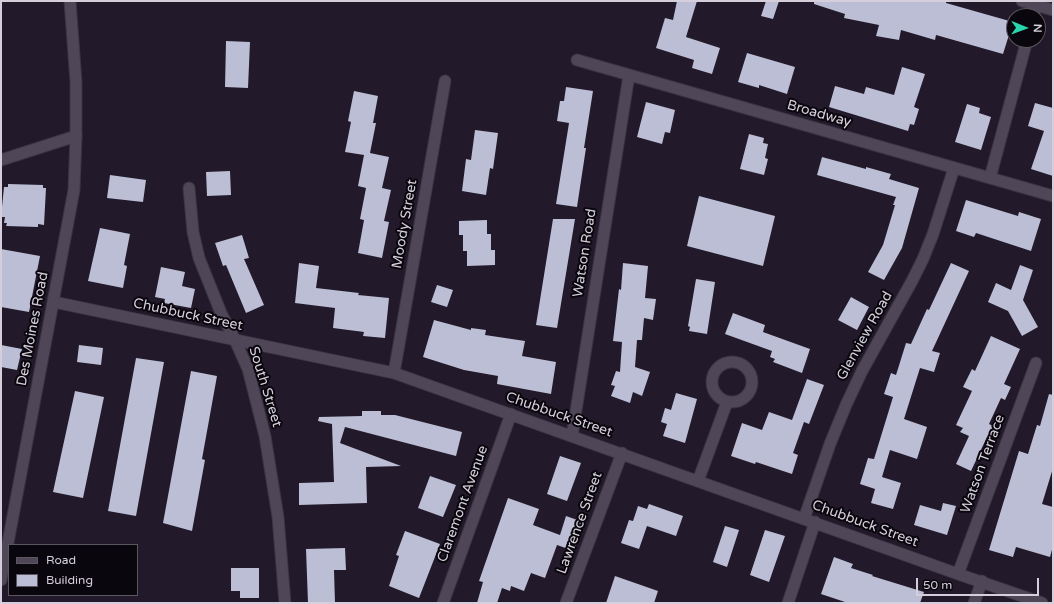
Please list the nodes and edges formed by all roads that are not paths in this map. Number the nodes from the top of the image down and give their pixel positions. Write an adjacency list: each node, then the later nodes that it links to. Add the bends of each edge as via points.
1 (70, 1): 9 (street, Des Moines Road, via 76,82)
2 (1022, 1): 3 (street)
3 (1037, 3): 4 (street)
4 (1053, 10)
5 (1025, 48): 12 (street)
6 (577, 60): 7 (street, Broadway)
7 (628, 75): 11 (street, Broadway); 21 (street, Watson Road)
8 (445, 81): 18 (street, Moody Street)
9 (76, 136): 10 (street); 15 (street, Des Moines Road, via 74,190)
10 (1, 160)
11 (954, 168): 12 (street, Broadway); 24 (street, Glenview Road, via 923,259 862,371 830,444)
12 (990, 178): 14 (street, Broadway)
13 (189, 188): 16 (street, South Street, via 193,232 199,258)
14 (1053, 196)
15 (54, 302): 16 (street, Chubbuck Street); 26 (street, Des Moines Road)
16 (235, 340): 18 (street, Chubbuck Street); 28 (street, South Street, via 248,369 266,443 278,517)
17 (1036, 363): 25 (street, Watson Terrace)
18 (394, 373): 20 (street, Chubbuck Street)
19 (727, 402): 23 (street)
20 (511, 414): 21 (street, Chubbuck Street); 29 (street, Claremont Avenue)
21 (572, 436): 22 (street, Chubbuck Street)
22 (622, 453): 23 (street, Chubbuck Street); 30 (street, Lawrence Street)
23 (698, 481): 24 (street, Chubbuck Street)
24 (810, 520): 25 (street, Chubbuck Street); 31 (street, Glenview Road)
25 (958, 574): 27 (street, Chubbuck Street)
26 (1, 580)
27 (982, 581): 32 (street); 33 (street, Chubbuck Street)
28 (285, 603)
29 (443, 603)
30 (566, 603)
31 (788, 603)
32 (974, 603)
33 (1042, 603)

